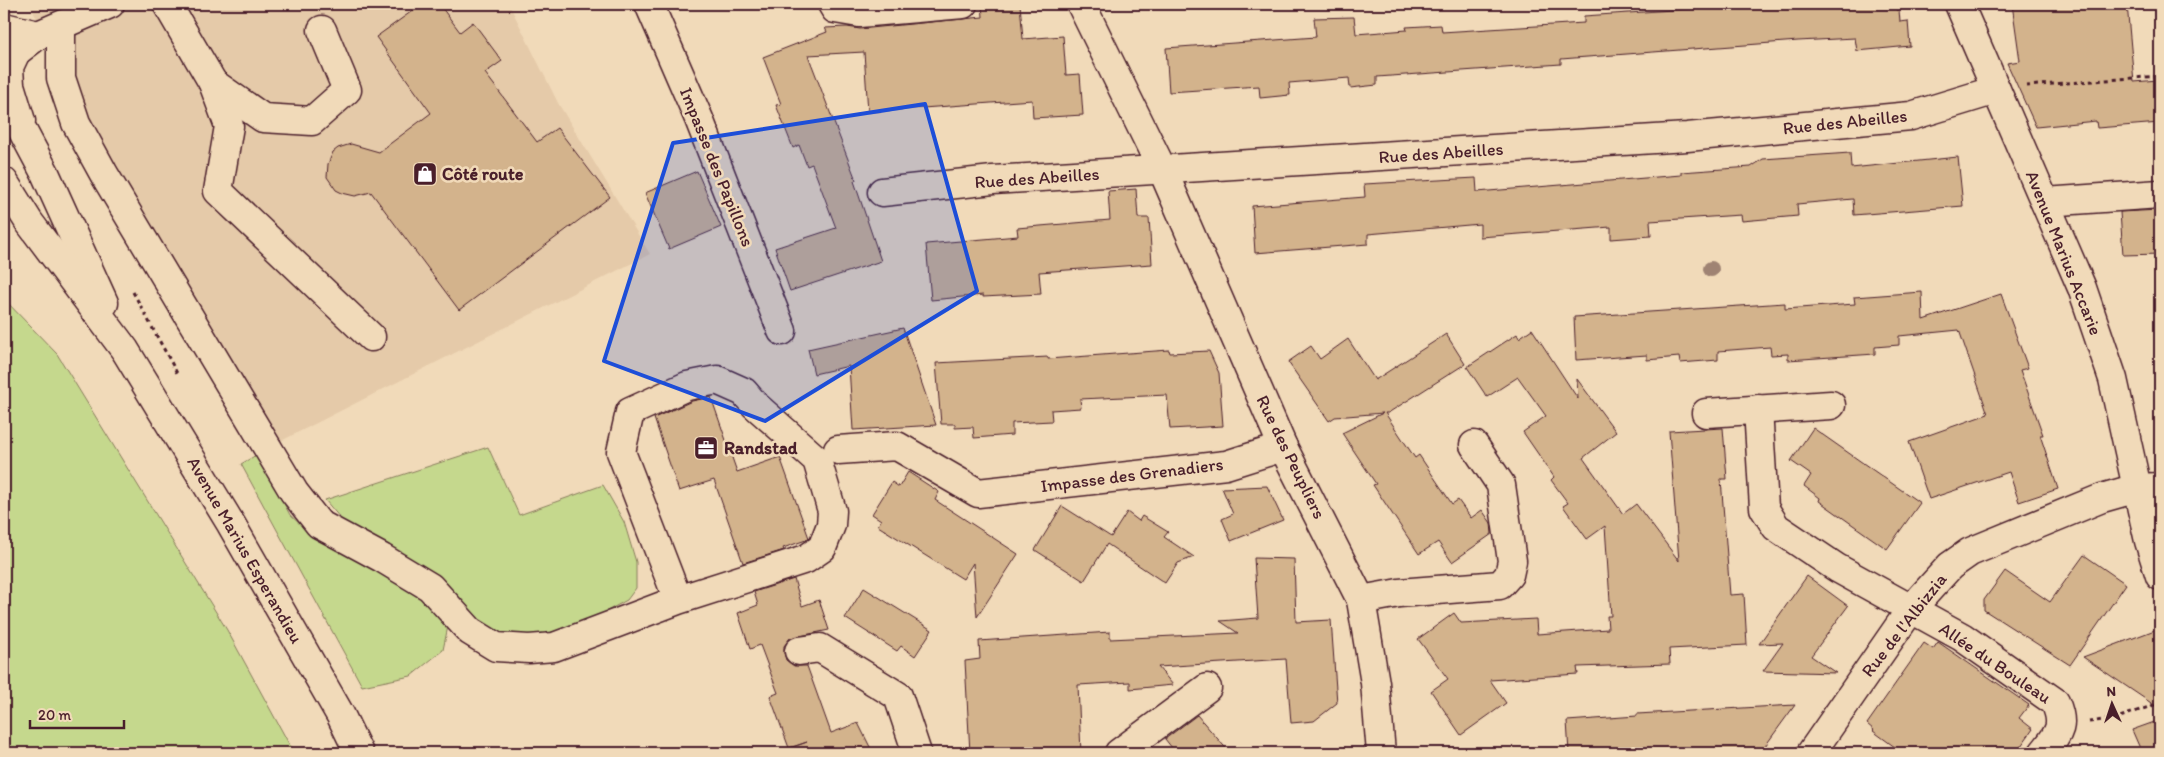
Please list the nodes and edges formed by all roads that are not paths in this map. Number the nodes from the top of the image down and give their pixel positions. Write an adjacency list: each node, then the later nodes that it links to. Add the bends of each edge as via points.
1 (110, 4): 10 (street)
2 (167, 4): 12 (street)
3 (649, 4): 21 (street, Impasse des Papillons, via 700,119)
4 (832, 4): 5 (street, via 835,9 860,13)
5 (963, 4)
6 (1081, 4): 16 (street, Rue des Peupliers)
7 (1959, 4): 13 (street, Avenue Marius Accarie)
8 (4, 27): 10 (street)
9 (322, 30): 12 (street, via 347,90 312,121 263,118)
10 (49, 31): 11 (street); 32 (street, via 76,122 104,174 289,483 319,524 430,587 470,631 496,647 554,647)
11 (10, 54): 15 (street, via 10,85)
12 (213, 83): 22 (street, via 229,126 218,191)
13 (1996, 90): 16 (street, Rue des Abeilles, via 1902,117 1687,137); 20 (street, Avenue Marius Accarie)
14 (4, 96): 15 (street, Avenue Marius Esperandieu)
15 (26, 139): 23 (street, Avenue Marius Esperandieu, via 45,173)
16 (1163, 170): 18 (street, Rue des Abeilles, via 993,180); 28 (street, Rue des Peupliers)
17 (4, 182): 23 (street, Avenue Marius Esperandieu, via 29,222)
18 (882, 192)
19 (2160, 194): 20 (street)
20 (2045, 202): 30 (street, Avenue Marius Accarie, via 2082,288)
21 (782, 332)
22 (371, 337)
23 (125, 350): 37 (street, Avenue Marius Esperandieu, via 231,524)
24 (1831, 406): 25 (street)
25 (1758, 409): 26 (street); 34 (street, Allée du Bouleau, via 1764,508 1776,528 1837,568)
26 (1706, 413)
27 (1474, 445): 33 (street, via 1501,485 1512,561 1509,575 1500,585 1399,593)
28 (1283, 447): 29 (street, Impasse des Grenadiers, via 1226,465 978,492 897,446); 33 (street, Rue des Peupliers)
29 (838, 450)
30 (2149, 488): 31 (street, Avenue Marius Accarie, via 2149,541); 34 (street, Rue de l'Albizzia, via 2102,498 1970,552 1950,566)
31 (2160, 576)
32 (678, 600): 32 (street, via 806,559 822,548 831,525 832,511 817,460 755,406 744,392 717,380 687,386 630,412 621,452)
33 (1361, 600): 40 (street, Rue des Peupliers, via 1375,683)
34 (1911, 609): 41 (street, Rue de l'Albizzia); 42 (street, Allée du Bouleau, via 1962,637 2055,702 2061,715 2061,726)
35 (799, 651): 38 (street, via 820,648 898,696)
36 (1208, 688): 39 (street)
37 (359, 753)
38 (917, 753)
39 (1119, 753)
40 (1381, 753)
41 (1811, 753)
42 (2043, 753)

